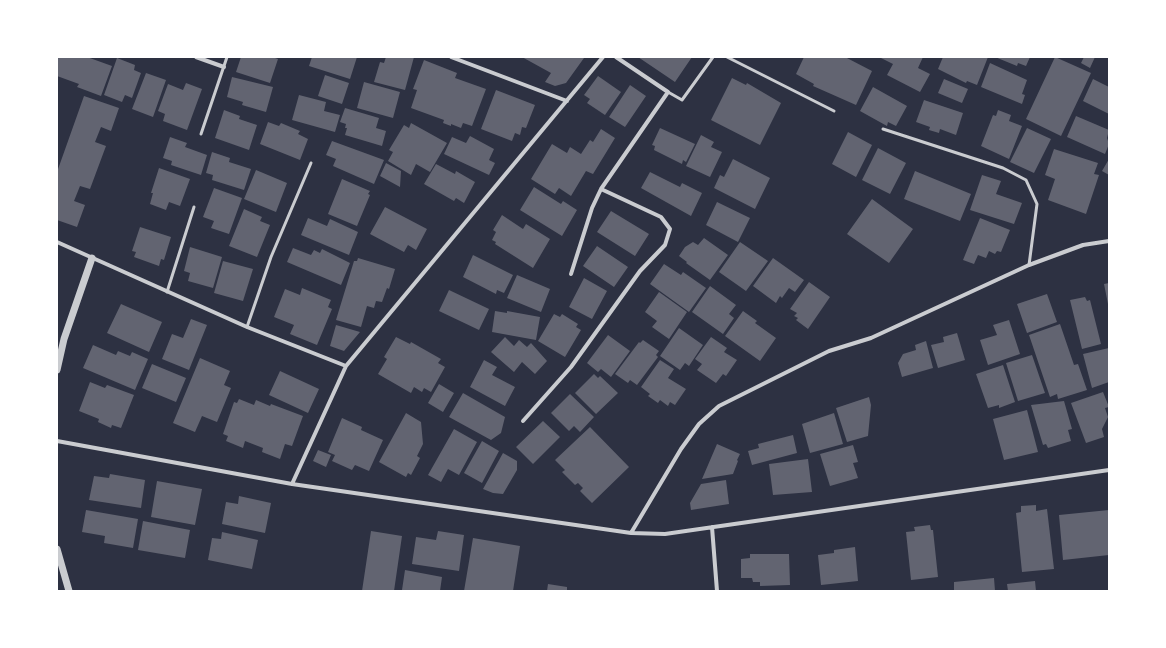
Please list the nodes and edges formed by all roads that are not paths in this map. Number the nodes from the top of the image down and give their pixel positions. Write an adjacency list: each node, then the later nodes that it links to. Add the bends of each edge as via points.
1 (196, 57): 8 (street)
2 (227, 57): 8 (lane)
3 (451, 57): 10 (street)
4 (603, 57): 10 (street)
5 (616, 57): 9 (street)
6 (713, 57): 9 (lane, via 682,100)
7 (727, 57): 11 (lane)
8 (224, 67): 13 (lane)
9 (668, 92): 15 (street)
10 (567, 101): 24 (street)
11 (834, 111)
12 (883, 129): 20 (lane, via 1004,168 1026,180 1037,204)
13 (202, 134)
14 (311, 163): 23 (lane, via 271,257)
15 (601, 189): 21 (street, via 592,208); 26 (street, via 661,217 670,229 665,245 640,271 571,367)
16 (194, 207): 22 (lane)
17 (1109, 241): 20 (street, via 1083,245)
18 (57, 242): 19 (street)
19 (92, 258): 22 (street); 25 (street, via 64,339)
20 (1029, 265): 31 (street, via 871,338 830,351 719,406 699,424 681,449)
21 (571, 274)
22 (167, 292): 23 (street)
23 (247, 327): 24 (street)
24 (346, 366): 29 (street)
25 (57, 370)
26 (523, 421)
27 (57, 441): 29 (street)
28 (1109, 470): 30 (street)
29 (292, 484): 31 (street)
30 (712, 527): 31 (street, via 665,534); 34 (street)
31 (631, 533)
32 (57, 549): 33 (street)
33 (69, 591)
34 (717, 591)

